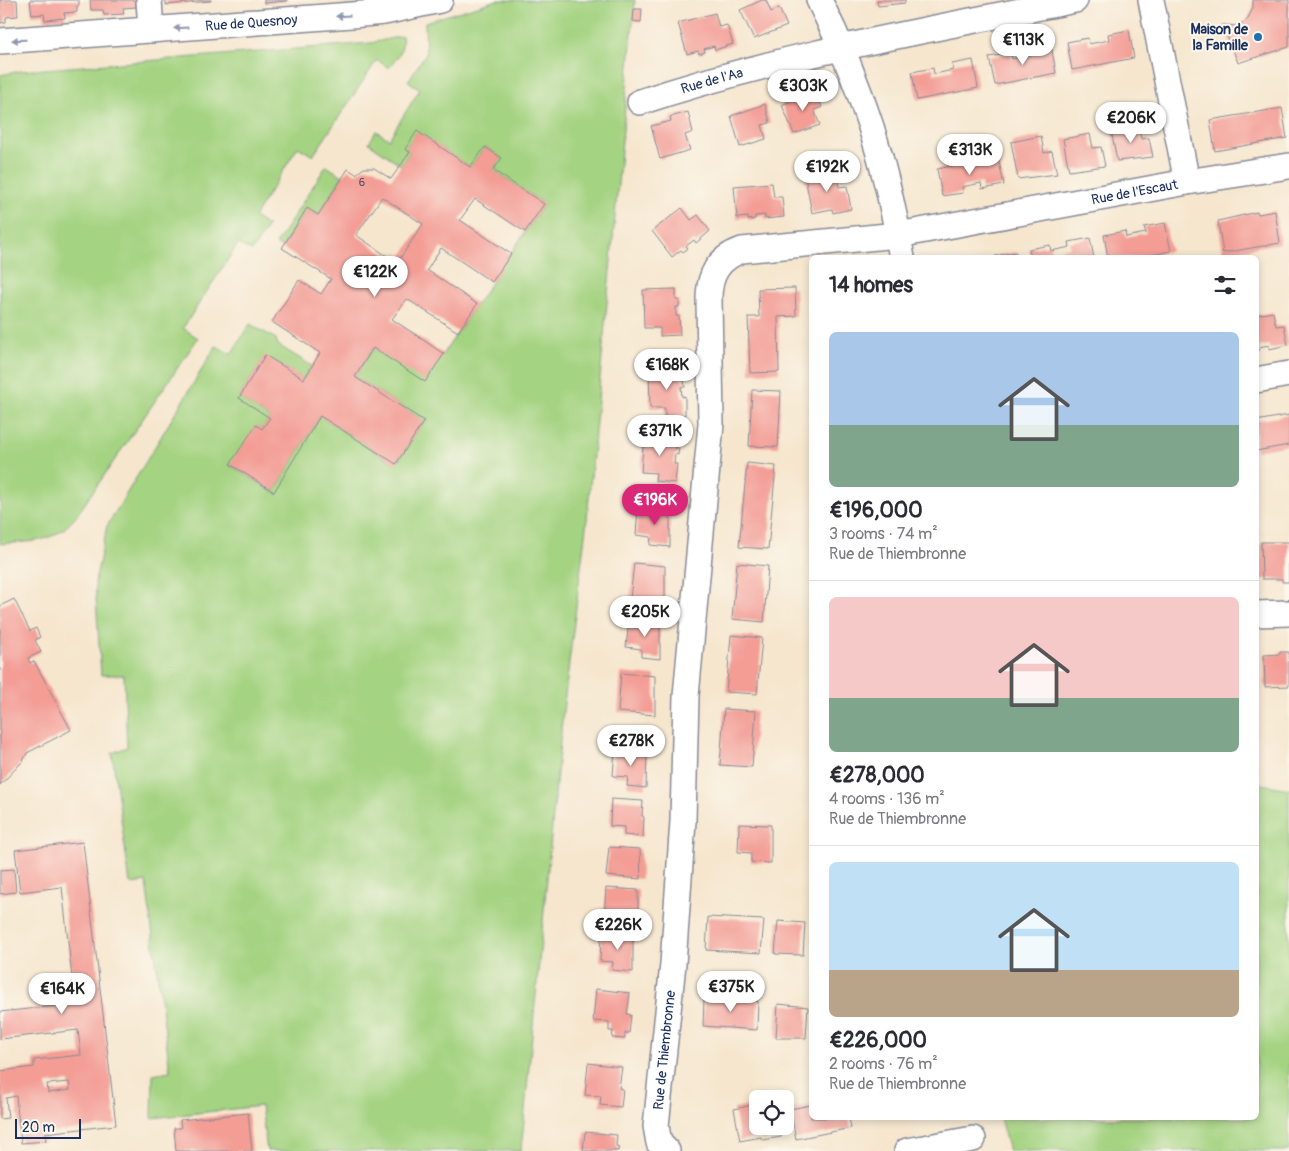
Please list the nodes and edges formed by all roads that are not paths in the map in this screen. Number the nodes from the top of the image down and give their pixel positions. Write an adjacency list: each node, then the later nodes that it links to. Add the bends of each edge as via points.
1 (149, 0): 6 (street)
2 (819, 0): 8 (street)
3 (1075, 0): 8 (street)
4 (1151, 0): 11 (street, Rue de l'Escaut)
5 (430, 1): 6 (street, Rue de Quesnoy, one-way to 6, via 352,16)
6 (151, 30): 7 (street, Rue de Quesnoy, one-way to 7)
7 (0, 41)
8 (842, 48): 9 (street, Rue de l'Aa, via 750,69); 12 (street, via 878,146)
9 (640, 102)
10 (1289, 166): 11 (street)
11 (1187, 182): 12 (street, Rue de l'Escaut)
12 (900, 246): 18 (street, Rue de Thiembronne, via 742,250 724,258 709,285 711,424 686,696 683,813 673,964 656,1126 659,1143)
13 (1289, 374): 14 (street)
14 (1259, 379)
15 (1289, 613): 16 (street)
16 (1259, 614)
17 (972, 1136): 19 (street)
18 (667, 1151)
19 (906, 1151)

